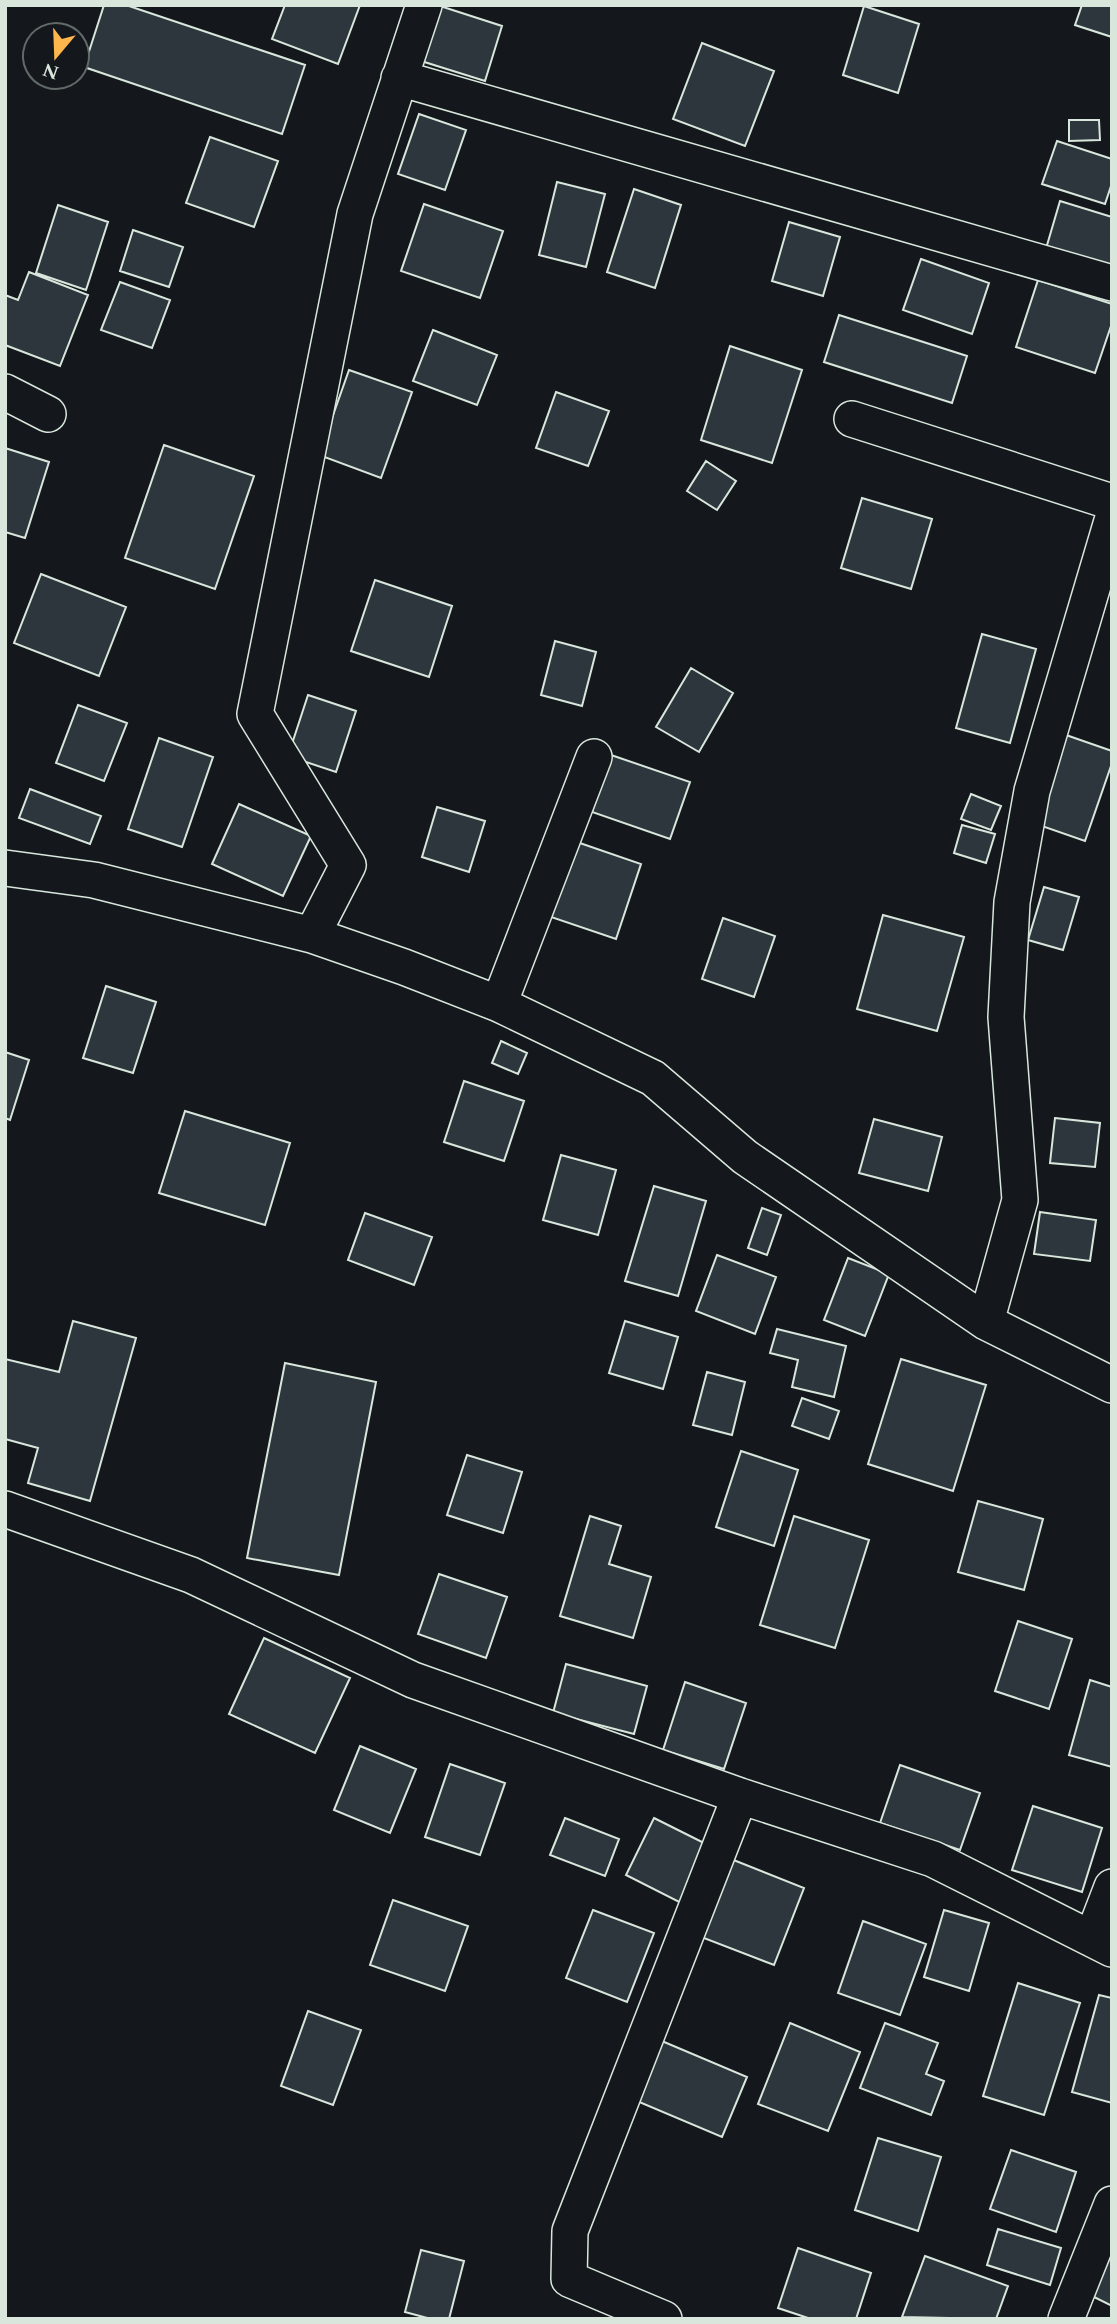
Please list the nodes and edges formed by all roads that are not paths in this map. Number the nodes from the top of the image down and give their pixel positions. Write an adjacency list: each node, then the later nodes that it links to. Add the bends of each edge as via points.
1 (424, 5): 2 (street)
2 (400, 78): 3 (street); 11 (street, via 355,214 255,715 348,865)
3 (1112, 283)
4 (5, 392): 5 (street)
5 (48, 414)
6 (852, 419): 7 (street)
7 (1112, 502)
8 (1112, 521): 13 (street, via 1032,791 1012,902 1006,1017 1020,1200)
9 (594, 757): 12 (street)
10 (5, 868): 11 (street, via 94,880)
11 (312, 935): 12 (street)
12 (499, 1004): 13 (street, via 653,1078 745,1157)
13 (986, 1322): 14 (street)
14 (1112, 1385)
15 (5, 1509): 16 (street, via 191,1575 413,1680)
16 (740, 1796): 18 (street, via 933,1859); 20 (street, via 570,2231 569,2279)
17 (1112, 1887): 18 (street)
18 (1102, 1944)
19 (1112, 2204): 21 (street)
20 (664, 2319)
21 (1066, 2319)

